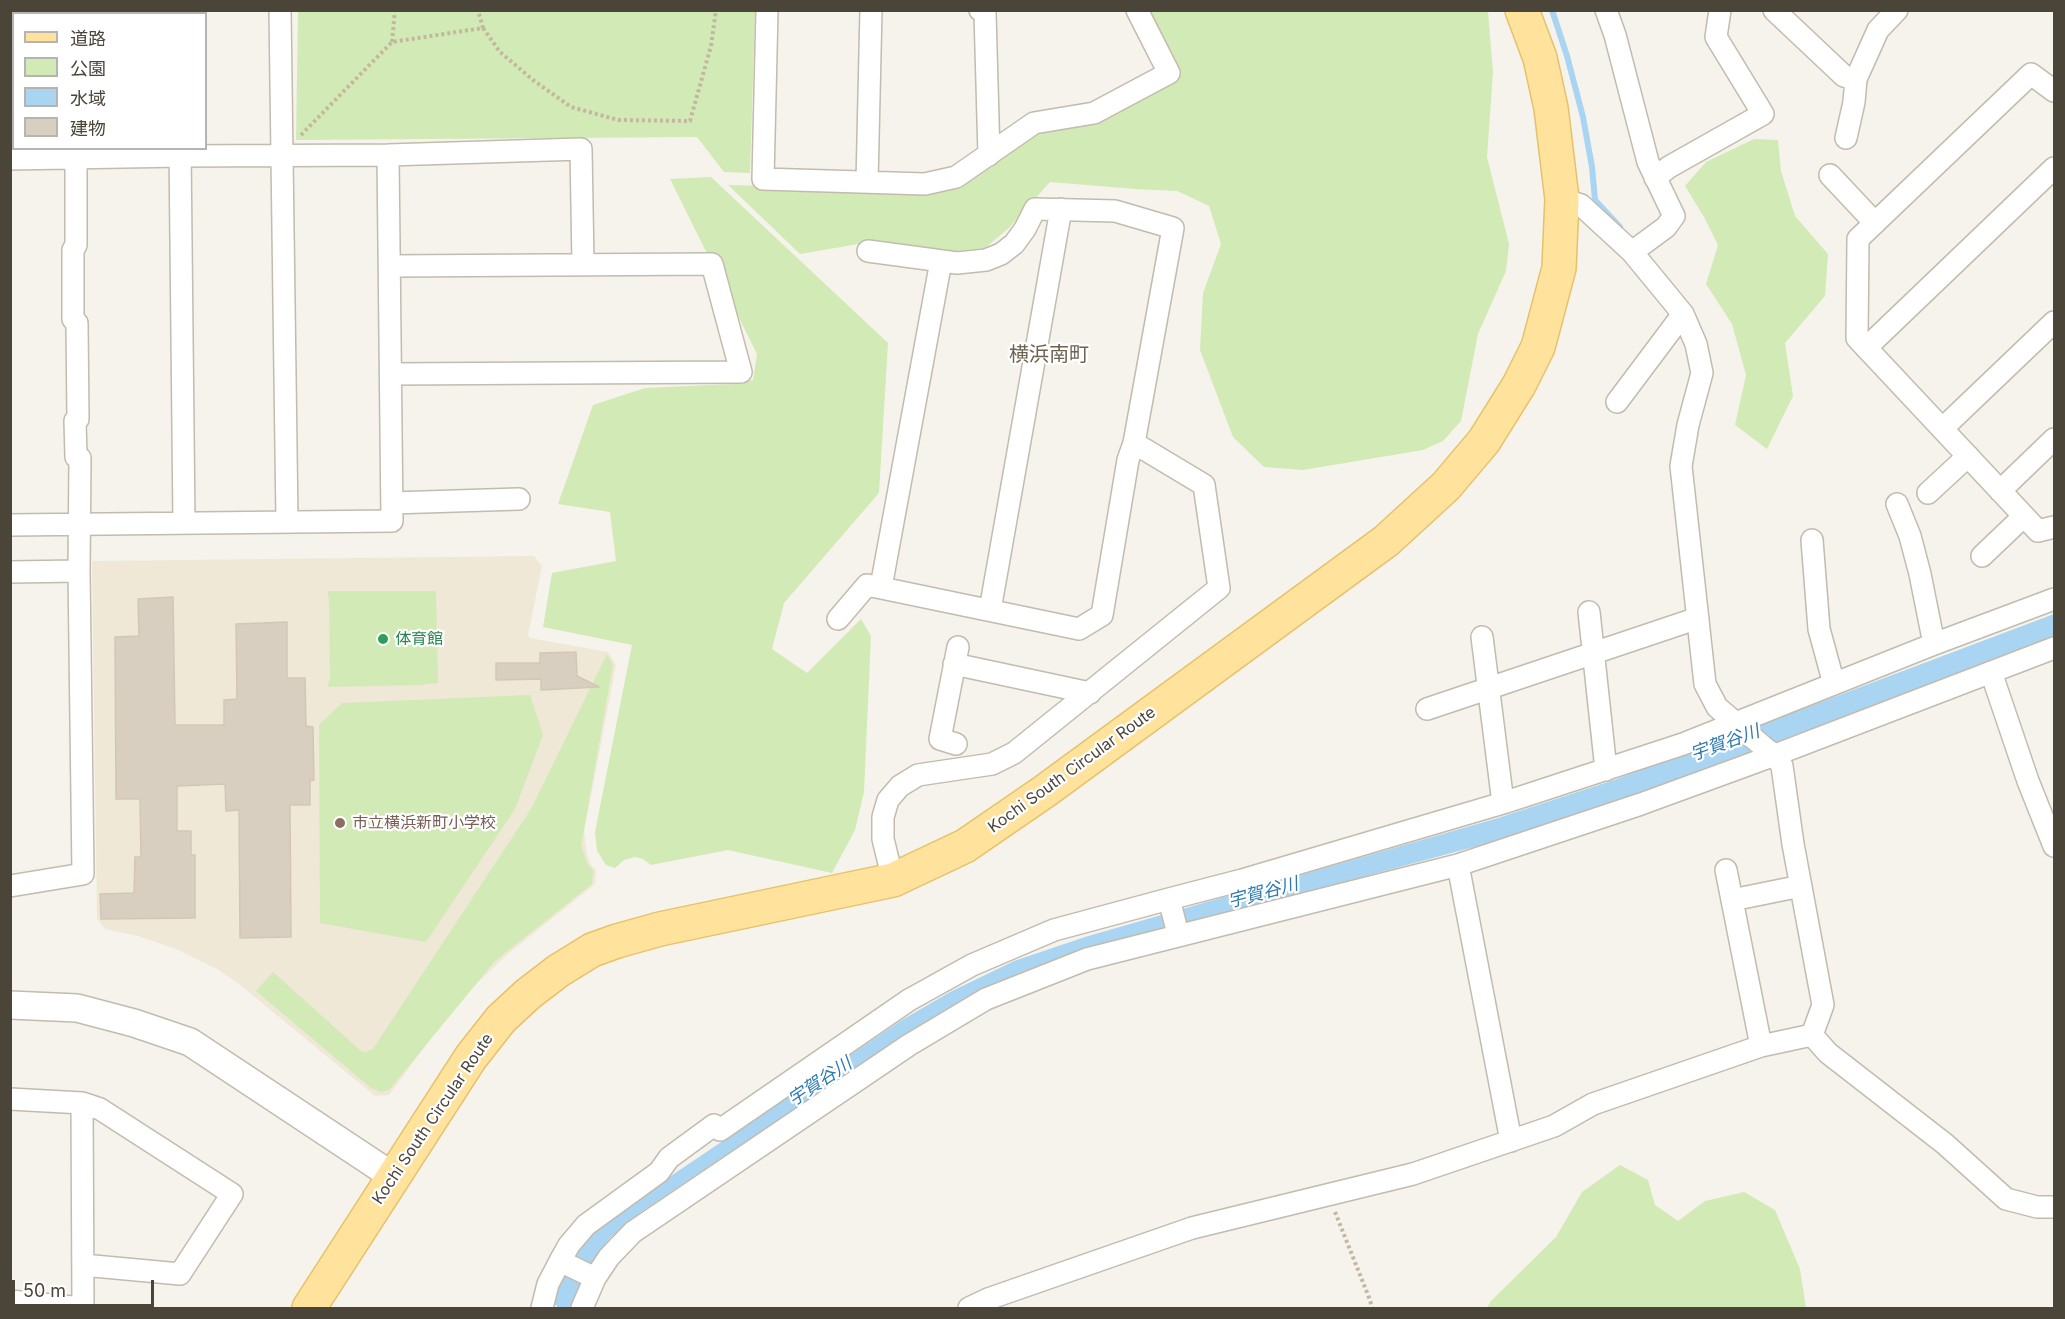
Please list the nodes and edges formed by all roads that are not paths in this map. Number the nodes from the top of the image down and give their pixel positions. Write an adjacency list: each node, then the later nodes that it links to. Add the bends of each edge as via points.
1 (280, 10): 15 (street)
2 (767, 10): 23 (street, via 763,179)
3 (871, 10): 23 (street)
4 (980, 10): 17 (street, via 985,13)
5 (1137, 10): 17 (street, via 1169,73 1094,113 1034,123)
6 (1522, 10): 24 (main road, Kochi South Circular Route, via 1540,58 1551,108)
7 (1606, 10): 22 (street)
8 (1720, 10): 22 (street, via 1716,37 1763,114)
9 (1773, 10): 11 (street, via 1844,76)
10 (1897, 10): 11 (street, via 1878,30)
11 (1856, 79): 13 (street)
12 (2055, 91): 26 (street, via 2031,74)
13 (1846, 138)
14 (181, 152): 15 (street); 18 (street); 48 (street)
15 (282, 155): 16 (street); 47 (street)
16 (388, 155): 30 (street, via 581,149); 31 (street)
17 (989, 156): 23 (street, via 956,177 926,184)
18 (76, 158): 19 (street); 50 (street, via 73,261 77,323 76,457 80,458)
19 (10, 159)
20 (2055, 168): 34 (street)
21 (1830, 176): 26 (street)
22 (1655, 178): 28 (street, via 1674,216 1666,227)
23 (867, 182)
24 (1562, 199): 28 (street, via 1581,205); 79 (main road, Kochi South Circular Route, via 1559,268 1538,347 1484,441 1446,486 1386,541 1045,791 965,846)
25 (1060, 210): 29 (street, via 1035,209 1014,244 1000,254 973,262); 39 (street, via 1114,211 1173,228); 58 (street)
26 (1875, 223): 34 (street, via 1858,239 1857,338)
27 (868, 251): 29 (street)
28 (1632, 252): 32 (street)
29 (941, 261): 56 (street)
30 (583, 264): 31 (street); 35 (street, via 712,264 741,372)
31 (390, 266): 35 (street)
32 (1683, 314): 36 (street); 60 (street, via 1696,344 1702,373 1682,466)
33 (2055, 321): 37 (street)
34 (1866, 348): 37 (street)
35 (392, 374): 44 (street)
36 (1617, 402)
37 (1942, 429): 40 (street)
38 (2055, 439): 41 (street)
39 (1134, 444): 58 (street, via 1102,615 1079,629); 69 (street, via 1204,485 1219,588)
40 (1968, 456): 41 (street); 42 (street)
41 (2000, 491): 46 (street)
42 (1928, 493)
43 (519, 499): 44 (street)
44 (392, 503): 47 (street, via 392,521)
45 (1897, 504): 63 (street, via 1910,536)
46 (2024, 516): 51 (street, via 2038,531); 53 (street)
47 (288, 522): 48 (street)
48 (184, 523): 50 (street)
49 (10, 525): 50 (street)
50 (78, 525): 54 (street)
51 (2055, 527)
52 (1812, 540): 67 (street, via 1819,629)
53 (1982, 556)
54 (79, 571): 55 (street); 80 (street, via 82,874)
55 (10, 572)
56 (881, 587): 58 (street); 61 (street, via 867,585)
57 (2055, 599): 63 (street)
58 (990, 610)
59 (1589, 612): 65 (street)
60 (1698, 618): 65 (street); 71 (street, via 1705,684 1717,707)
61 (838, 619)
62 (1482, 637): 68 (street)
63 (1934, 644): 67 (street)
64 (2055, 648): 66 (street)
65 (1594, 654): 68 (street); 74 (street)
66 (1991, 672): 73 (street); 76 (street)
67 (1834, 684): 71 (street)
68 (1488, 689): 70 (street); 75 (street)
69 (1089, 693): 72 (street, via 956,656 940,739); 79 (street, via 1014,753 992,764 918,775 900,786 888,800 883,817 883,839)
70 (1427, 709)
71 (1739, 724): 73 (street); 74 (street)
72 (956, 744)
73 (1770, 752): 77 (street, via 1641,804); 81 (street, via 1782,766)
74 (1606, 770): 75 (street)
75 (1503, 803): 83 (street)
76 (2055, 846)
77 (1458, 865): 84 (street); 90 (street)
78 (1726, 870): 82 (street)
79 (893, 880): 91 (main road, Kochi South Circular Route, via 660,929 592,950 566,965 501,1019 471,1057)
80 (10, 886)
81 (1801, 886): 82 (street); 86 (street, via 1822,1005)
82 (1732, 900): 87 (street)
83 (1170, 902): 84 (street); 93 (street, via 1054,930 972,965 909,1000 720,1130 714,1125 669,1158 659,1172 586,1225 569,1245)
84 (1177, 932): 95 (street, via 1087,959 986,999 909,1046 633,1232)
85 (10, 1005): 91 (street, via 77,1008 190,1042)
86 (1812, 1035): 87 (street); 92 (street, via 1828,1053 1945,1144 2006,1199)
87 (1761, 1046): 90 (street, via 1593,1104 1554,1126)
88 (10, 1099): 89 (street)
89 (82, 1103): 94 (street); 94 (street, via 100,1108 232,1194 180,1274)
90 (1511, 1141): 100 (street, via 1413,1174 1192,1228)
91 (394, 1177): 97 (main road, Kochi South Circular Route)
92 (2055, 1207)
93 (563, 1262): 95 (street); 98 (street, via 548,1284)
94 (83, 1265): 96 (street, via 83,1308)
95 (591, 1277): 99 (street)
96 (10, 1301)
97 (309, 1308)
98 (542, 1308)
99 (582, 1308)
100 (969, 1308)

